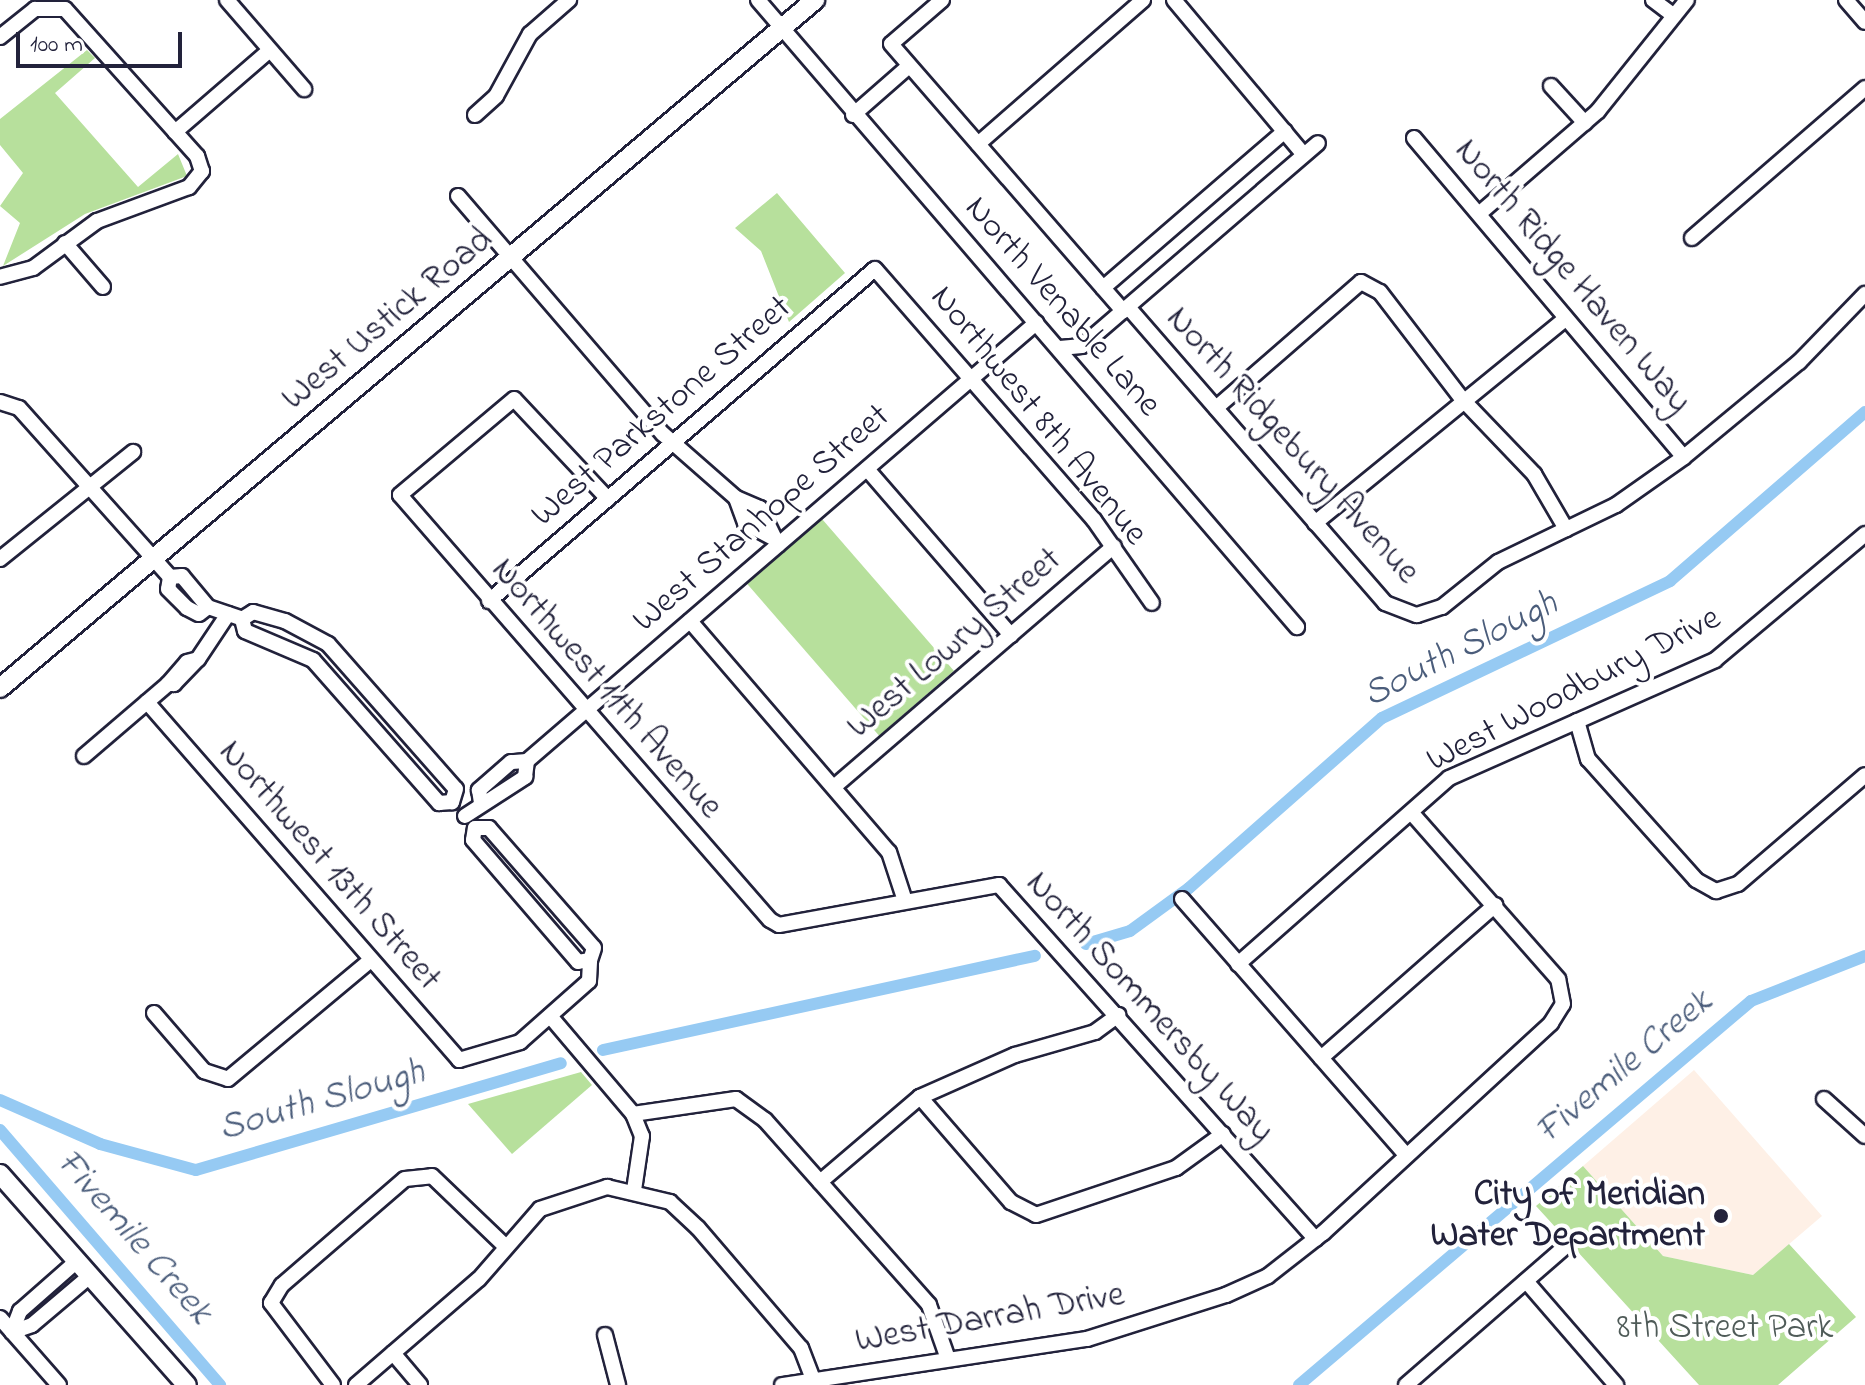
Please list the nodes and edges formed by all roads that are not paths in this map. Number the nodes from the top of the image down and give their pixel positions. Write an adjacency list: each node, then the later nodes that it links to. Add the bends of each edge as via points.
1 (227, 0): 15 (street)
2 (569, 0): 20 (street, via 530,34 496,96)
3 (758, 0): 13 (street, North Venable Lane)
4 (815, 0): 13 (main road, West Ustick Road)
5 (942, 0): 16 (street, North Ridgebury Avenue, via 891,44)
6 (1143, 0): 27 (street)
7 (1174, 0): 23 (street)
8 (1653, 0): 11 (street)
9 (1687, 0): 11 (street)
10 (1846, 0): 12 (street)
11 (1674, 16): 22 (street)
12 (1865, 22)
13 (782, 28): 21 (street, North Venable Lane); 33 (main road, West Ustick Road)
14 (0, 37): 24 (street, via 35,9 58,6)
15 (270, 50): 19 (street); 24 (street)
16 (909, 66): 21 (street); 27 (street, North Ridgebury Avenue)
17 (1551, 86): 22 (street)
18 (1865, 88): 31 (street)
19 (304, 89)
20 (475, 115)
21 (853, 115): 41 (street, North Venable Lane)
22 (1585, 123): 30 (street)
23 (1285, 131): 28 (street); 37 (street)
24 (175, 132): 32 (street, via 202,171 189,187 97,221)
25 (1414, 138): 30 (street, North Ridge Haven Way)
26 (1318, 143): 28 (street)
27 (978, 144): 37 (street, North Ridgebury Avenue)
28 (1304, 155): 39 (street)
29 (458, 196): 33 (street)
30 (1480, 213): 40 (street, North Ridge Haven Way)
31 (1692, 238)
32 (65, 243): 35 (street); 36 (street)
33 (512, 257): 47 (street); 59 (main road, West Ustick Road)
34 (875, 269): 43 (street, Northwest 8th Avenue); 47 (street, West Parkstone Street)
35 (3, 277)
36 (103, 287)
37 (1103, 288): 39 (street, North Ridgebury Avenue)
38 (1865, 294): 49 (street, via 1799,362)
39 (1125, 309): 42 (street, via 1082,346); 46 (street, North Ridgebury Avenue)
40 (1563, 321): 44 (street); 49 (street, North Ridge Haven Way)
41 (1036, 323): 42 (street, North Venable Lane); 43 (street, West Stanhope Street)
42 (1060, 348): 64 (street, North Venable Lane)
43 (971, 379): 50 (street, West Stanhope Street); 57 (street, Northwest 8th Avenue)
44 (1463, 400): 46 (street, via 1380,292 1361,282 1343,290); 53 (street); 54 (street, via 1534,474)
45 (4, 402): 51 (street)
46 (1216, 408): 53 (street, North Ridgebury Avenue)
47 (672, 443): 52 (street, West Parkstone Street); 56 (street, via 736,498 760,508)
48 (133, 452): 51 (street)
49 (1684, 457): 54 (street, via 1616,505)
50 (867, 469): 56 (street, West Stanhope Street); 65 (street)
51 (90, 488): 58 (street); 59 (street)
52 (608, 499): 60 (street, West Parkstone Street); 60 (street, Northwest 11th Avenue, via 514,399 400,495)
53 (1315, 523): 54 (street, North Ridgebury Avenue, via 1385,603 1417,615 1442,607 1486,568)
54 (1566, 529)
55 (1865, 534): 69 (street, West Woodbury Drive, via 1726,654)
56 (775, 542): 63 (street, West Stanhope Street)
57 (1114, 546): 61 (street, Northwest 8th Avenue); 65 (street, West Lowry Street)
58 (0, 559)
59 (154, 559): 62 (street, via 170,577 168,589 187,608 199,614 208,607); 66 (main road, West Ustick Road)
60 (489, 601): 68 (street, Northwest 11th Avenue)
61 (1152, 603)
62 (235, 617): 67 (street, via 198,659); 73 (street, via 245,631 313,660 439,803); 73 (street, via 253,612 285,621 328,644 456,789)
63 (690, 621): 68 (street, West Stanhope Street); 72 (street)
64 (1297, 627)
65 (1011, 635): 72 (street, West Lowry Street)
66 (0, 688)
67 (147, 702): 70 (street); 81 (street, Northwest 13th Street)
68 (589, 709): 75 (street, West Stanhope Street, via 527,761 525,777 492,805 481,802); 80 (street, Northwest 11th Avenue)
69 (1577, 721): 71 (street, via 1588,759 1696,880 1716,891 1738,884); 74 (street, West Woodbury Drive, via 1449,778)
70 (84, 756)
71 (1865, 775)
72 (834, 787): 77 (street, via 889,852)
73 (452, 802): 75 (street)
74 (1411, 812): 79 (street); 83 (street, West Woodbury Drive)
75 (465, 816): 76 (street)
76 (475, 828): 82 (street, via 473,840 578,962); 82 (street, via 489,828 594,948)
77 (904, 898): 80 (street, North Sommersby Way, via 779,925); 85 (street, North Sommersby Way, via 999,885)
78 (1182, 899): 83 (street)
79 (1495, 905): 87 (street); 93 (street, West Darrah Drive, via 1564,994 1551,1023)
80 (770, 920)
81 (371, 960): 84 (street, via 236,1076 220,1080); 86 (street, Northwest 13th Street, via 450,1052 471,1062 520,1042)
82 (590, 960): 86 (street, via 589,981)
83 (1238, 964): 87 (street)
84 (154, 1013)
85 (1118, 1015): 88 (street, via 1095,1032 1015,1055); 91 (street, North Sommersby Way)
86 (550, 1016): 90 (street)
87 (1321, 1058): 93 (street)
88 (920, 1097): 91 (street, via 1011,1202 1036,1215 1176,1168); 95 (street)
89 (1824, 1099): 92 (street)
90 (633, 1114): 95 (street, via 736,1099 765,1120); 96 (street, via 642,1136)
91 (1223, 1134): 97 (street, North Sommersby Way)
92 (1865, 1136)
93 (1404, 1153): 97 (street, West Darrah Drive)
94 (0, 1174): 100 (main road)
95 (820, 1182): 107 (street, via 929,1305)
96 (634, 1190): 99 (street, via 607,1187 558,1199); 108 (street, via 670,1202 698,1228 801,1348)
97 (1316, 1239): 107 (street, West Darrah Drive, via 1268,1276 1161,1318 1087,1339)
98 (1568, 1244): 102 (street)
99 (505, 1246): 106 (street, via 479,1279); 111 (street, via 424,1173 360,1218 282,1285 271,1303)
100 (77, 1261): 101 (main road); 105 (street, via 20,1311)
101 (90, 1276): 105 (street, via 32,1325); 110 (main road)
102 (1526, 1281): 116 (street); 117 (street)
103 (0, 1318): 105 (street)
104 (605, 1335): 114 (street)
105 (6, 1337): 109 (street)
106 (393, 1353): 112 (street); 113 (street)
107 (948, 1359): 108 (street, West Darrah Drive)
108 (814, 1382): 115 (street, West Darrah Drive)
109 (59, 1385)
110 (187, 1385)
111 (333, 1385)
112 (356, 1385)
113 (420, 1385)
114 (618, 1385)
115 (782, 1385)
116 (1406, 1385)
117 (1616, 1385)

